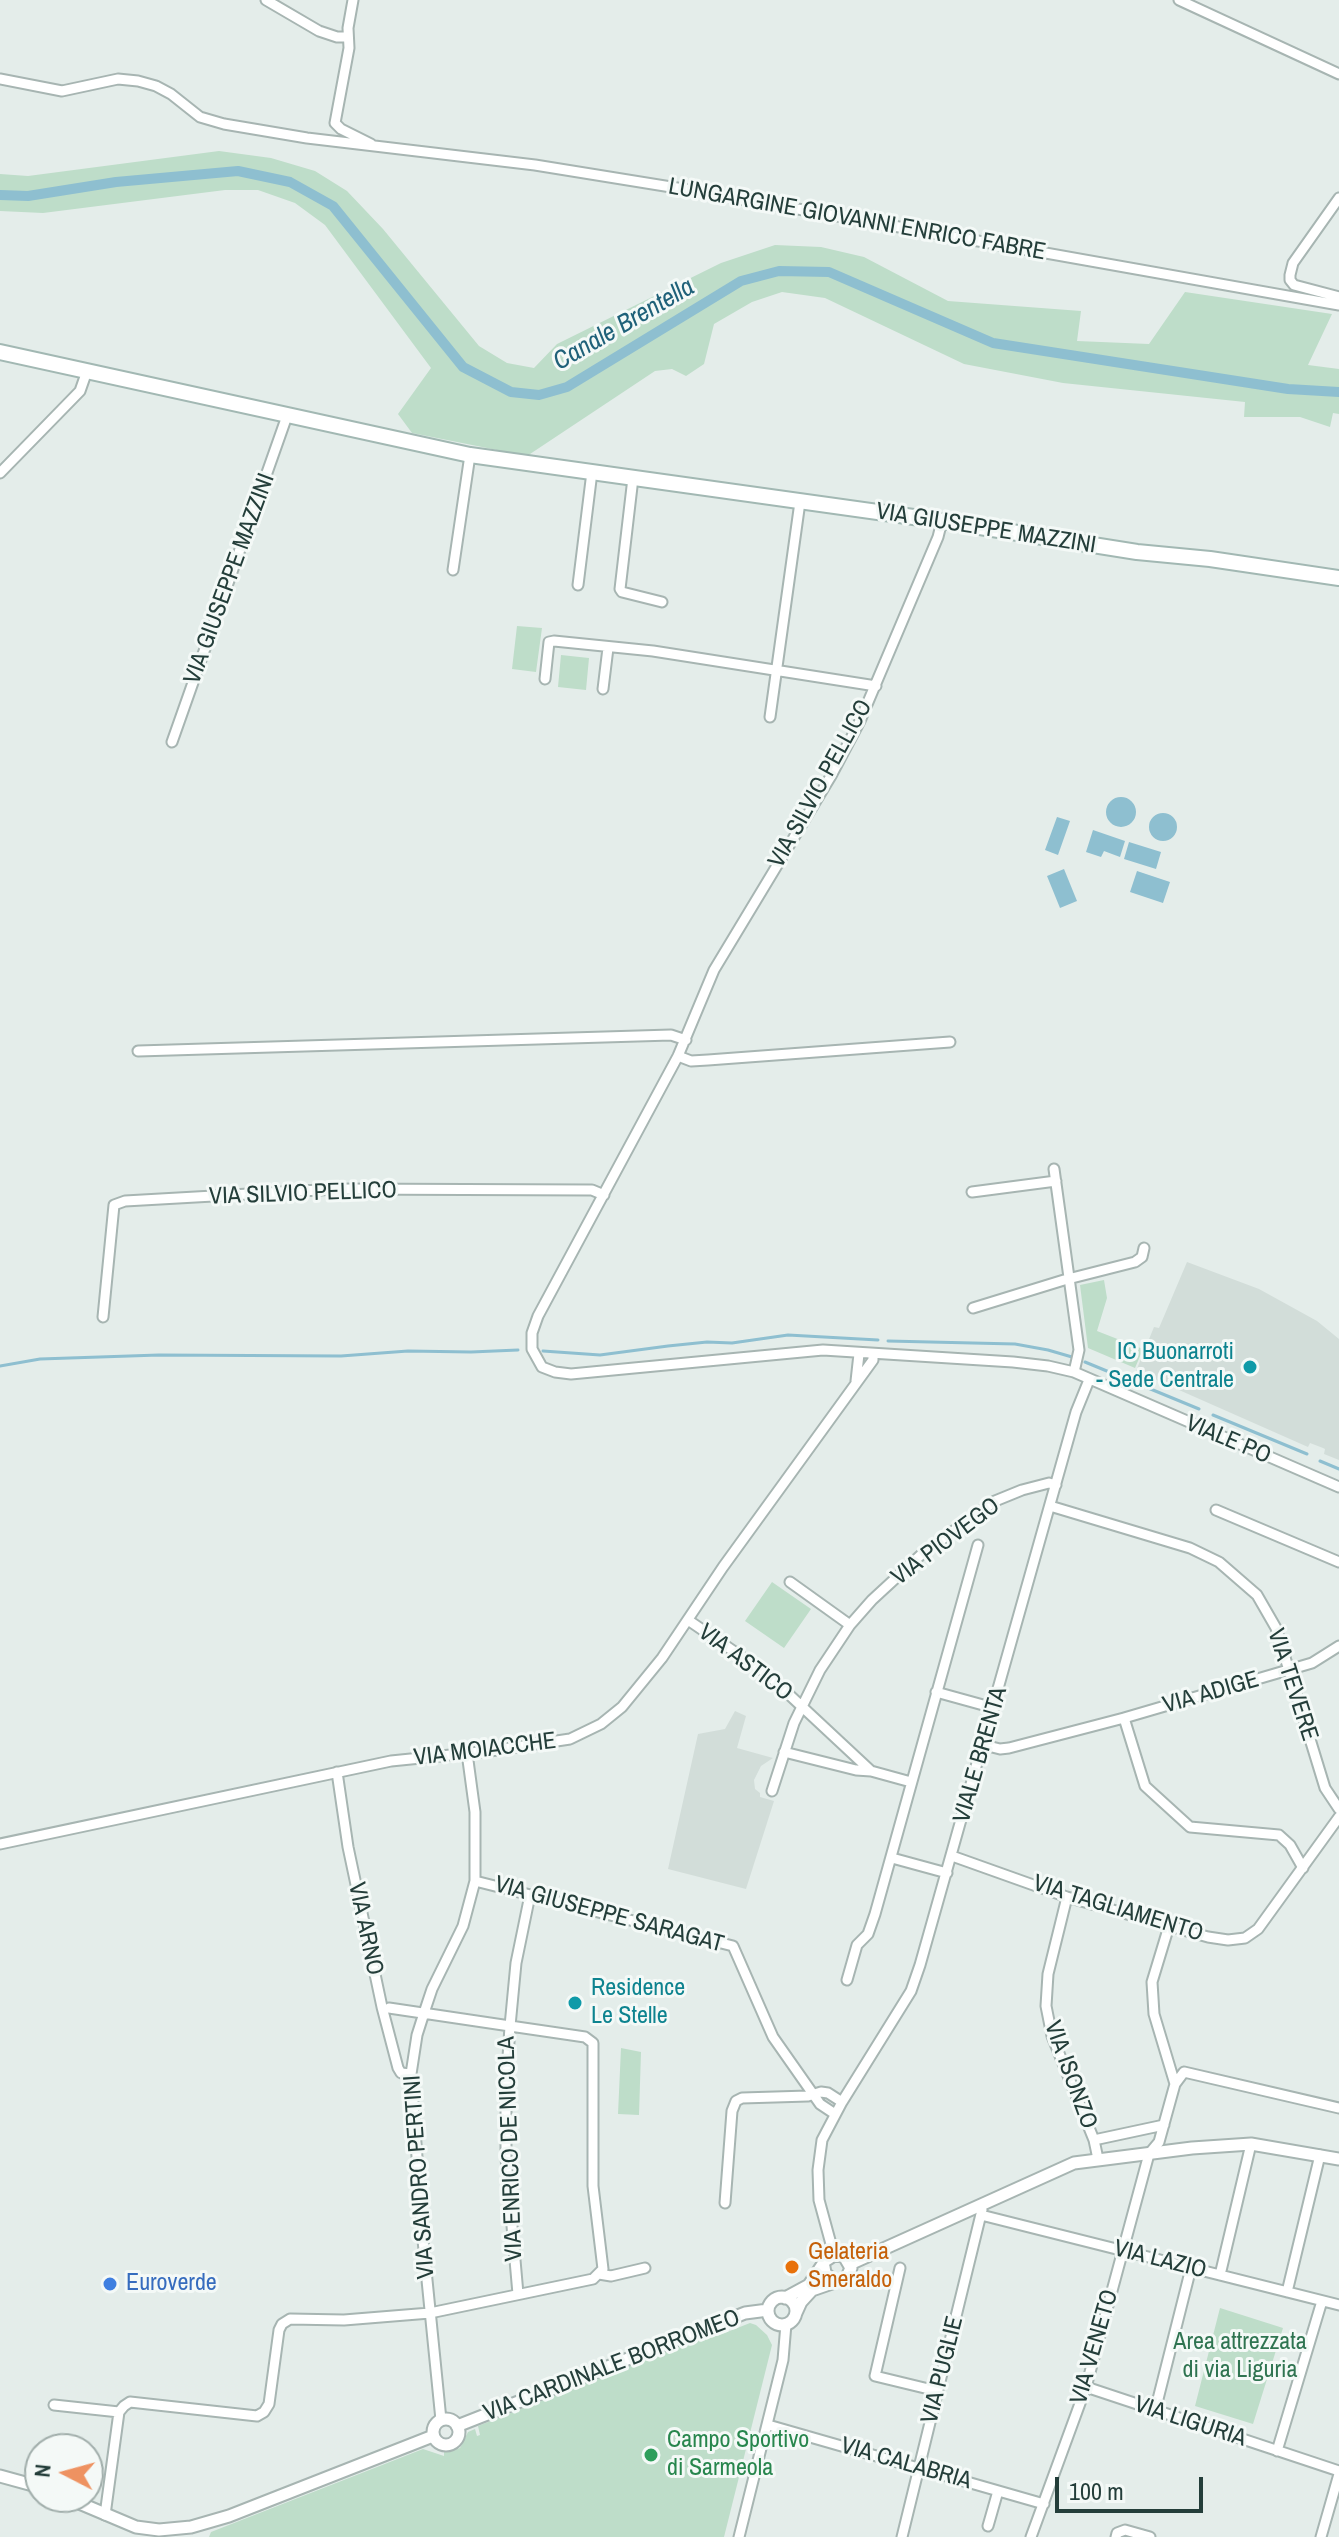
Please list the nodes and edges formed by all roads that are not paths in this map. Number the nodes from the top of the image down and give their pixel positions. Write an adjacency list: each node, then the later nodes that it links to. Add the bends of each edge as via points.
1 (266, 0): 4 (street, via 319,31)
2 (353, 0): 4 (street, LUNGARGINE GIOVANNI ENRICO FABRE)
3 (1179, 0): 5 (street)
4 (348, 37): 7 (street, LUNGARGINE GIOVANNI ENRICO FABRE, via 335,123)
5 (1339, 74)
6 (0, 79): 7 (street, LUNGARGINE GIOVANNI ENRICO FABRE, via 58,91 118,79 138,81 156,86 212,121)
7 (374, 146): 10 (street, LUNGARGINE GIOVANNI ENRICO FABRE, via 702,192)
8 (1339, 198): 9 (street, via 1293,263 1290,280)
9 (1339, 297)
10 (1339, 305)
11 (0, 352): 12 (main road, VIA GIUSEPPE MAZZINI)
12 (87, 371): 13 (main road, VIA GIUSEPPE MAZZINI); 16 (street, via 80,391)
13 (287, 416): 14 (main road, VIA GIUSEPPE MAZZINI); 30 (street, VIA GIUSEPPE MAZZINI)
14 (470, 455): 15 (main road, VIA GIUSEPPE MAZZINI); 20 (street)
15 (592, 472): 17 (main road, VIA GIUSEPPE MAZZINI); 22 (street)
16 (0, 473)
17 (633, 478): 18 (main road, VIA GIUSEPPE MAZZINI); 23 (street, via 620,589)
18 (800, 502): 19 (main road, VIA GIUSEPPE MAZZINI); 25 (street)
19 (942, 521): 21 (main road, VIA GIUSEPPE MAZZINI); 27 (street, VIA SILVIO PELLICO)
20 (453, 570)
21 (1339, 578)
22 (578, 585)
23 (662, 602)
24 (608, 648): 25 (street); 26 (street, via 549,642); 28 (street)
25 (777, 671): 27 (street); 29 (street)
26 (545, 679)
27 (876, 686): 31 (street, VIA SILVIO PELLICO, via 831,776 725,951)
28 (603, 689)
29 (770, 717)
30 (172, 742)
31 (686, 1040): 33 (street, via 671,1035); 34 (street, VIA SILVIO PELLICO)
32 (950, 1042): 34 (street, via 691,1061)
33 (138, 1051)
34 (678, 1056): 38 (street, VIA SILVIO PELLICO)
35 (1054, 1169): 36 (street)
36 (1056, 1181): 37 (street); 40 (street)
37 (972, 1192)
38 (604, 1195): 42 (street, VIA SILVIO PELLICO, via 592,1190 337,1189 125,1201 114,1205); 43 (street, VIA SILVIO PELLICO, via 538,1316 532,1349 542,1367 571,1374 823,1350)
39 (1144, 1248): 40 (street, via 1135,1262)
40 (1070, 1279): 41 (street); 45 (street, via 1079,1350)
41 (973, 1308)
42 (103, 1317)
43 (859, 1354): 44 (street, VIA SILVIO PELLICO); 47 (street, VIA MOIACCHE)
44 (873, 1354): 45 (street, VIALE PO, via 1013,1362); 47 (street, VIA MOIACCHE)
45 (1074, 1372): 46 (street, VIALE PO)
46 (1089, 1380): 48 (street, VIALE BRENTA); 49 (street, VIALE PO)
47 (853, 1388): 55 (street, VIA MOIACCHE)
48 (1056, 1485): 50 (street, VIALE BRENTA); 56 (street, VIA PIOVEGO, via 995,1501 923,1553)
49 (1339, 1487)
50 (1050, 1506): 58 (street, VIA TEVERE, via 1190,1548 1219,1562 1257,1595); 61 (street, VIALE BRENTA)
51 (1216, 1510): 53 (street)
52 (978, 1545): 59 (street)
53 (1339, 1562)
54 (790, 1582): 56 (street)
55 (688, 1620): 60 (street, VIA ASTICO, via 767,1674); 65 (street, VIA MOIACCHE, via 646,1679 601,1724 570,1739)
56 (850, 1625): 60 (street, VIA PIOVEGO)
57 (1339, 1646): 58 (street, VIA ADIGE)
58 (1290, 1669): 62 (street, VIA ADIGE); 70 (street, VIA TEVERE, via 1325,1788)
59 (936, 1692): 61 (street); 68 (street)
60 (801, 1705): 64 (street, VIA PIOVEGO); 66 (street, VIA ASTICO)
61 (994, 1708): 63 (street, VIALE BRENTA)
62 (1124, 1718): 63 (street, VIA ADIGE, via 1009,1748); 75 (street, via 1145,1786 1190,1827 1279,1835)
63 (984, 1745): 73 (street, VIALE BRENTA)
64 (784, 1752): 66 (street); 69 (street, VIA PIOVEGO)
65 (467, 1753): 67 (street, VIA MOIACCHE); 77 (street, VIA SANDRO PERTINI, via 475,1812)
66 (871, 1771): 68 (street)
67 (337, 1772): 72 (street, VIA MOIACCHE); 85 (street, VIA ARNO, via 382,2007 398,2068)
68 (911, 1782): 74 (street)
69 (772, 1791)
70 (1339, 1809)
71 (1339, 1817): 75 (street, VIA TAGLIAMENTO)
72 (0, 1844)
73 (952, 1856): 76 (street, VIALE BRENTA); 79 (street, VIA TAGLIAMENTO)
74 (892, 1858): 76 (street); 81 (street)
75 (1303, 1868): 80 (street, VIA TAGLIAMENTO, via 1258,1929 1245,1938 1228,1940)
76 (947, 1873): 88 (street, VIALE BRENTA, via 911,1991)
77 (475, 1881): 78 (street, VIA GIUSEPPE SARAGAT); 83 (street, VIA SANDRO PERTINI, via 463,1926)
78 (530, 1895): 84 (street); 87 (street, VIA GIUSEPPE SARAGAT, via 733,1946 773,2037)
79 (1067, 1897): 80 (street, VIA TAGLIAMENTO); 92 (street, VIA ISONZO, via 1048,1974 1046,2006 1052,2036)
80 (1169, 1926): 86 (street, via 1152,1982 1154,2014)
81 (847, 1980)
82 (389, 2008): 83 (street, VIA ENRICO DE NICOLA)
83 (424, 2013): 84 (street, VIA ENRICO DE NICOLA); 85 (street, VIA SANDRO PERTINI)
84 (510, 2026): 107 (street, via 591,2042 593,2186 603,2269); 111 (street, VIA ENRICO DE NICOLA, via 506,2158)
85 (411, 2074): 116 (street, VIA SANDRO PERTINI)
86 (1175, 2084): 89 (street, via 1184,2072); 91 (street, VIA VENETO)
87 (813, 2095): 88 (street, via 828,2093); 90 (street); 98 (street, via 736,2101)
88 (842, 2102): 90 (street, VIALE BRENTA)
89 (1339, 2108)
90 (835, 2114): 101 (street, VIALE BRENTA, via 822,2140 818,2170 819,2200)
91 (1164, 2125): 92 (street); 94 (street, VIA VENETO)
92 (1094, 2140): 96 (street, VIA ISONZO)
93 (1251, 2144): 94 (street); 95 (street); 108 (street)
94 (1149, 2154): 96 (street); 100 (street, VIA VENETO)
95 (1320, 2155): 97 (street); 110 (street)
96 (1098, 2159): 99 (street, via 1074,2163)
97 (1339, 2159)
98 (725, 2203)
99 (982, 2209): 100 (street, VIA LAZIO); 102 (street); 120 (street, VIA PUGLIE)
100 (1122, 2250): 106 (street, VIA LAZIO); 119 (street, VIA VENETO)
101 (834, 2255): 102 (street, via 844,2256); 103 (street, VIA CARDINALE BORROMEO)
102 (850, 2264): 109 (street, via 846,2279)
103 (824, 2267): 109 (street); 112 (street, VIA CARDINALE BORROMEO, via 809,2285)
104 (645, 2268): 107 (street)
105 (900, 2268): 120 (street, via 875,2376)
106 (1191, 2268): 108 (street, VIA LAZIO); 122 (street)
107 (599, 2274): 111 (street)
108 (1220, 2275): 110 (street, VIA LAZIO)
109 (835, 2282): 117 (street, via 812,2290)
110 (1287, 2292): 113 (street, VIA LAZIO)
111 (518, 2294): 116 (street)
112 (785, 2298): 115 (street, VIA CARDINALE BORROMEO, via 774,2300); 117 (street)
113 (1322, 2301): 114 (street, VIA LAZIO); 128 (street)
114 (1339, 2305)
115 (768, 2310): 118 (street, VIA CARDINALE BORROMEO, via 773,2322); 126 (street, VIA CARDINALE BORROMEO, via 745,2313)
116 (430, 2313): 123 (street, via 290,2319 279,2330 269,2404 257,2416 130,2402); 124 (street, VIA SANDRO PERTINI)
117 (795, 2313): 118 (street)
118 (786, 2324): 125 (street, via 786,2347)
119 (1086, 2387): 122 (street, VIA LIGURIA); 134 (street, VIA VENETO)
120 (937, 2391): 129 (street, VIA PUGLIE)
121 (54, 2405): 123 (street)
122 (1155, 2411): 128 (street, VIA LIGURIA)
123 (119, 2412): 136 (street)
124 (441, 2420): 126 (street, VIA CARDINALE BORROMEO); 127 (street)
125 (768, 2425): 129 (street, VIA CALABRIA); 139 (street)
126 (457, 2426): 127 (street, VIA CARDINALE BORROMEO, via 456,2440 448,2445)
127 (433, 2436): 138 (street, VIA CARDINALE BORROMEO, via 229,2516)
128 (1277, 2451): 130 (street, VIA LIGURIA)
129 (919, 2467): 133 (street, VIA CALABRIA); 140 (street, VIA PUGLIE)
130 (1339, 2472): 144 (street)
131 (0, 2476): 132 (street)
132 (24, 2483)
133 (998, 2491): 134 (street, VIA CALABRIA); 137 (street, VIA CALABRIA)
134 (1044, 2504): 141 (street, VIA VENETO)
135 (101, 2513): 136 (street, VIA CARDINALE BORROMEO)
136 (105, 2515): 138 (street, VIA CARDINALE BORROMEO)
137 (988, 2526)
138 (156, 2534)
139 (739, 2537)
140 (902, 2537)
141 (1031, 2537)
142 (1116, 2537): 143 (street, via 1125,2530)
143 (1150, 2537)
144 (1321, 2537)

